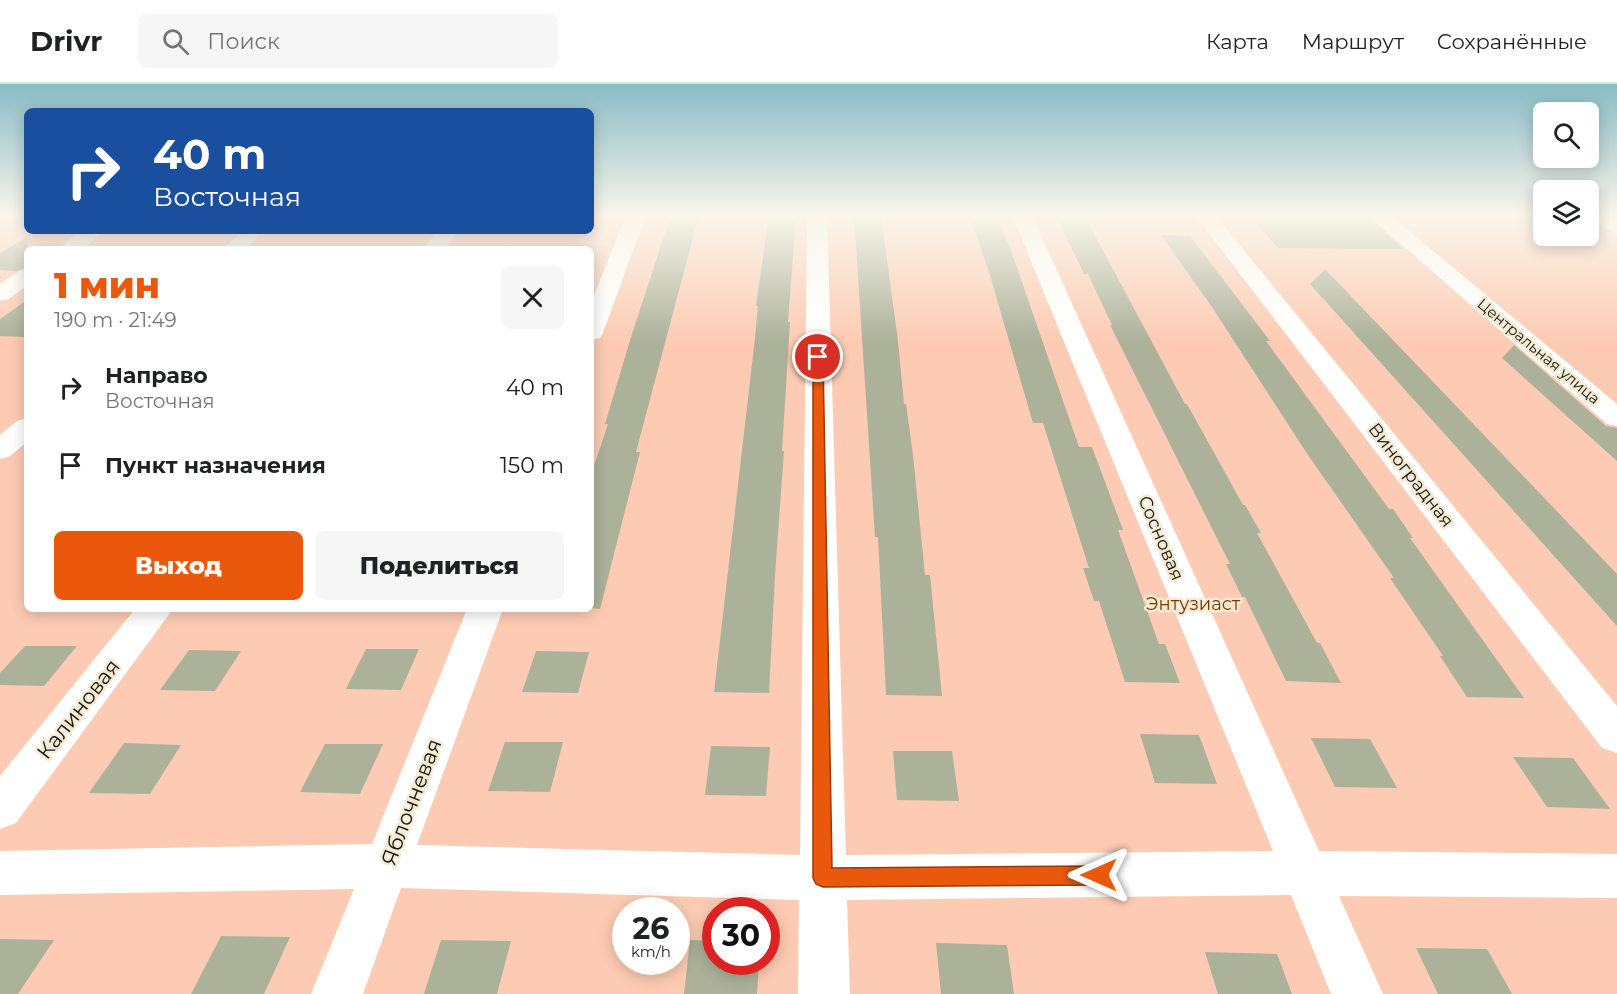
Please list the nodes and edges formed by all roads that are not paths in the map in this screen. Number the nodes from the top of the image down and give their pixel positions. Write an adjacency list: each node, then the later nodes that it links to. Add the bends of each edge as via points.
1 (620, 257): 8 (street)
2 (817, 257): 20 (street)
3 (1040, 257): 18 (street, Сосновая)
4 (1239, 257): 14 (street, Виноградная)
5 (1428, 257): 9 (street, Центральная улица)
6 (24, 278): 7 (street)
7 (0, 294)
8 (594, 325)
9 (1617, 418)
10 (24, 429): 11 (street)
11 (0, 450)
12 (153, 612): 15 (street, Калиновая)
13 (484, 612): 16 (street, Яблочневая)
14 (1617, 736)
15 (0, 810)
16 (386, 866): 17 (street); 20 (street); 21 (street, Яблочневая)
17 (0, 873)
18 (1306, 873): 19 (street); 20 (street); 23 (street, Сосновая)
19 (1617, 876)
20 (823, 878): 22 (street)
21 (337, 994)
22 (824, 994)
23 (1357, 994)

